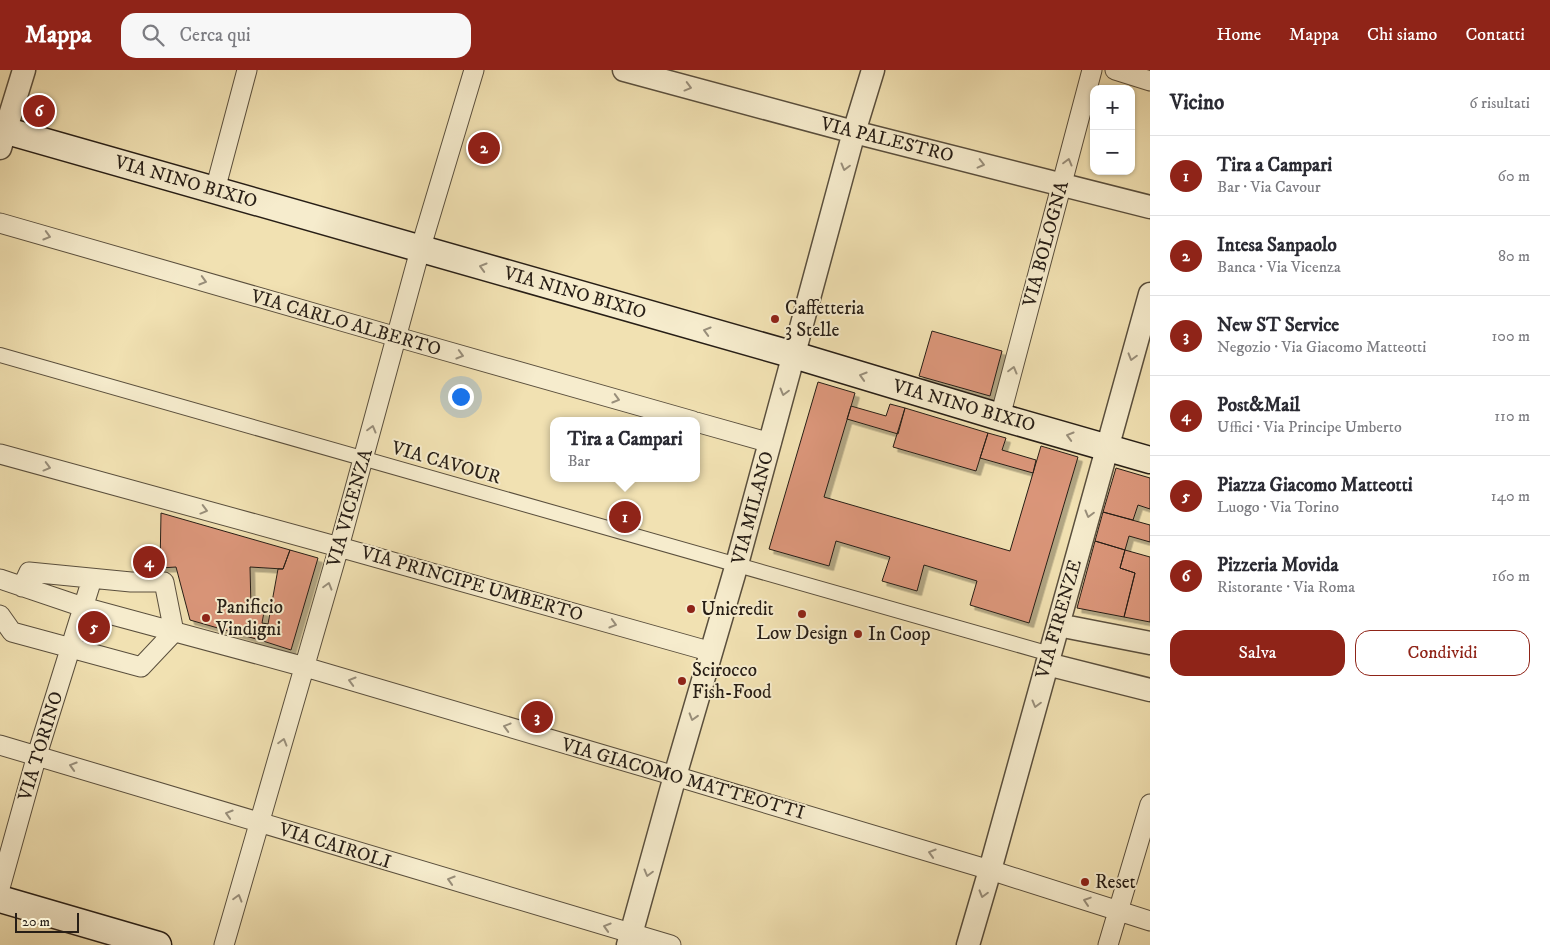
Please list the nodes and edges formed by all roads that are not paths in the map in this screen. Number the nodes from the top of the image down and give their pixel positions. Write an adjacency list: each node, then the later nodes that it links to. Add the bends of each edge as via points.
1 (24, 70): 10 (street)
2 (248, 70): 12 (street)
3 (474, 70): 15 (street, VIA VICENZA)
4 (624, 70): 9 (street, VIA PALESTRO, one-way to 9)
5 (873, 70): 9 (street, VIA MILANO)
6 (1092, 70): 11 (street, VIA BOLOGNA, one-way to 6)
7 (1115, 70): 8 (street)
8 (1150, 81)
9 (854, 132): 11 (street, VIA PALESTRO, one-way to 11); 19 (street, VIA MILANO, one-way to 19)
10 (2, 136): 12 (main road, VIA NINO BIXIO)
11 (1062, 185): 13 (street, VIA PALESTRO); 21 (street, VIA BOLOGNA, one-way to 11)
12 (215, 190): 15 (main road, VIA NINO BIXIO)
13 (1150, 207)
14 (0, 223): 17 (street, VIA CARLO ALBERTO, one-way to 17)
15 (420, 250): 17 (street, VIA VICENZA); 19 (main road, VIA NINO BIXIO, one-way to 15)
16 (1150, 294): 24 (street, VIA FIRENZE, one-way to 24)
17 (397, 338): 20 (street, VIA CARLO ALBERTO, one-way to 20); 26 (street, VIA VICENZA, one-way to 17)
18 (0, 355): 26 (street, VIA CAVOUR)
19 (794, 355): 21 (main road, VIA NINO BIXIO, one-way to 19); 23 (street, VIA MILANO, one-way to 23)
20 (681, 417)
21 (1000, 417): 24 (main road, VIA NINO BIXIO, one-way to 21)
22 (700, 422): 23 (street, VIA CARLO ALBERTO)
23 (771, 442): 29 (street, VIA MILANO)
24 (1107, 447): 27 (main road, VIA NINO BIXIO); 35 (street, VIA FIRENZE, one-way to 35)
25 (0, 454): 28 (street, VIA PRINCIPE UMBERTO, one-way to 28)
26 (364, 459): 28 (street, VIA VICENZA); 29 (street, VIA CAVOUR)
27 (1150, 460)
28 (339, 547): 38 (street, VIA PRINCIPE UMBERTO, one-way to 38); 41 (street, VIA VICENZA, one-way to 28)
29 (737, 564): 38 (street, VIA MILANO); 40 (street, VIA CAVOUR)
30 (92, 579): 32 (street, via 30,572); 33 (street, VIA TORINO); 36 (street, via 164,582)
31 (1, 580): 32 (street, VIA GIACOMO MATTEOTTI)
32 (22, 587): 33 (street, VIA GIACOMO MATTEOTTI)
33 (83, 607): 36 (street, VIA GIACOMO MATTEOTTI); 39 (street, VIA TORINO)
34 (0, 615): 39 (street, via 12,632)
35 (1058, 625): 37 (street); 40 (street, VIA FIRENZE)
36 (180, 633): 39 (street, via 141,667); 41 (street, VIA GIACOMO MATTEOTTI)
37 (1150, 643)
38 (712, 652): 45 (street, VIA MILANO, one-way to 45)
39 (68, 655): 44 (street, VIA TORINO)
40 (1048, 659): 42 (street); 48 (street, VIA FIRENZE, one-way to 48)
41 (305, 667): 45 (street, VIA GIACOMO MATTEOTTI, one-way to 41); 47 (street, VIA VICENZA, one-way to 41)
42 (1150, 690)
43 (0, 745): 44 (street, VIA CAIROLI)
44 (37, 755): 47 (street, VIA CAIROLI, one-way to 44); 49 (street, VIA TORINO)
45 (675, 776): 48 (street, VIA GIACOMO MATTEOTTI, one-way to 45); 53 (street, VIA MILANO, one-way to 53)
46 (1150, 804): 51 (street)
47 (260, 823): 53 (street, VIA CAIROLI, one-way to 47); 55 (street, VIA VICENZA, one-way to 47)
48 (990, 870): 51 (street, VIA GIACOMO MATTEOTTI, one-way to 48); 57 (street, VIA FIRENZE, one-way to 57)
49 (0, 888)
50 (0, 900): 54 (main road)
51 (1118, 911): 52 (street, VIA GIACOMO MATTEOTTI); 58 (street)
52 (1150, 921)
53 (630, 939): 56 (street, VIA CAIROLI)
54 (158, 945)
55 (224, 945)
56 (671, 945)
57 (968, 945)
58 (1108, 945)

